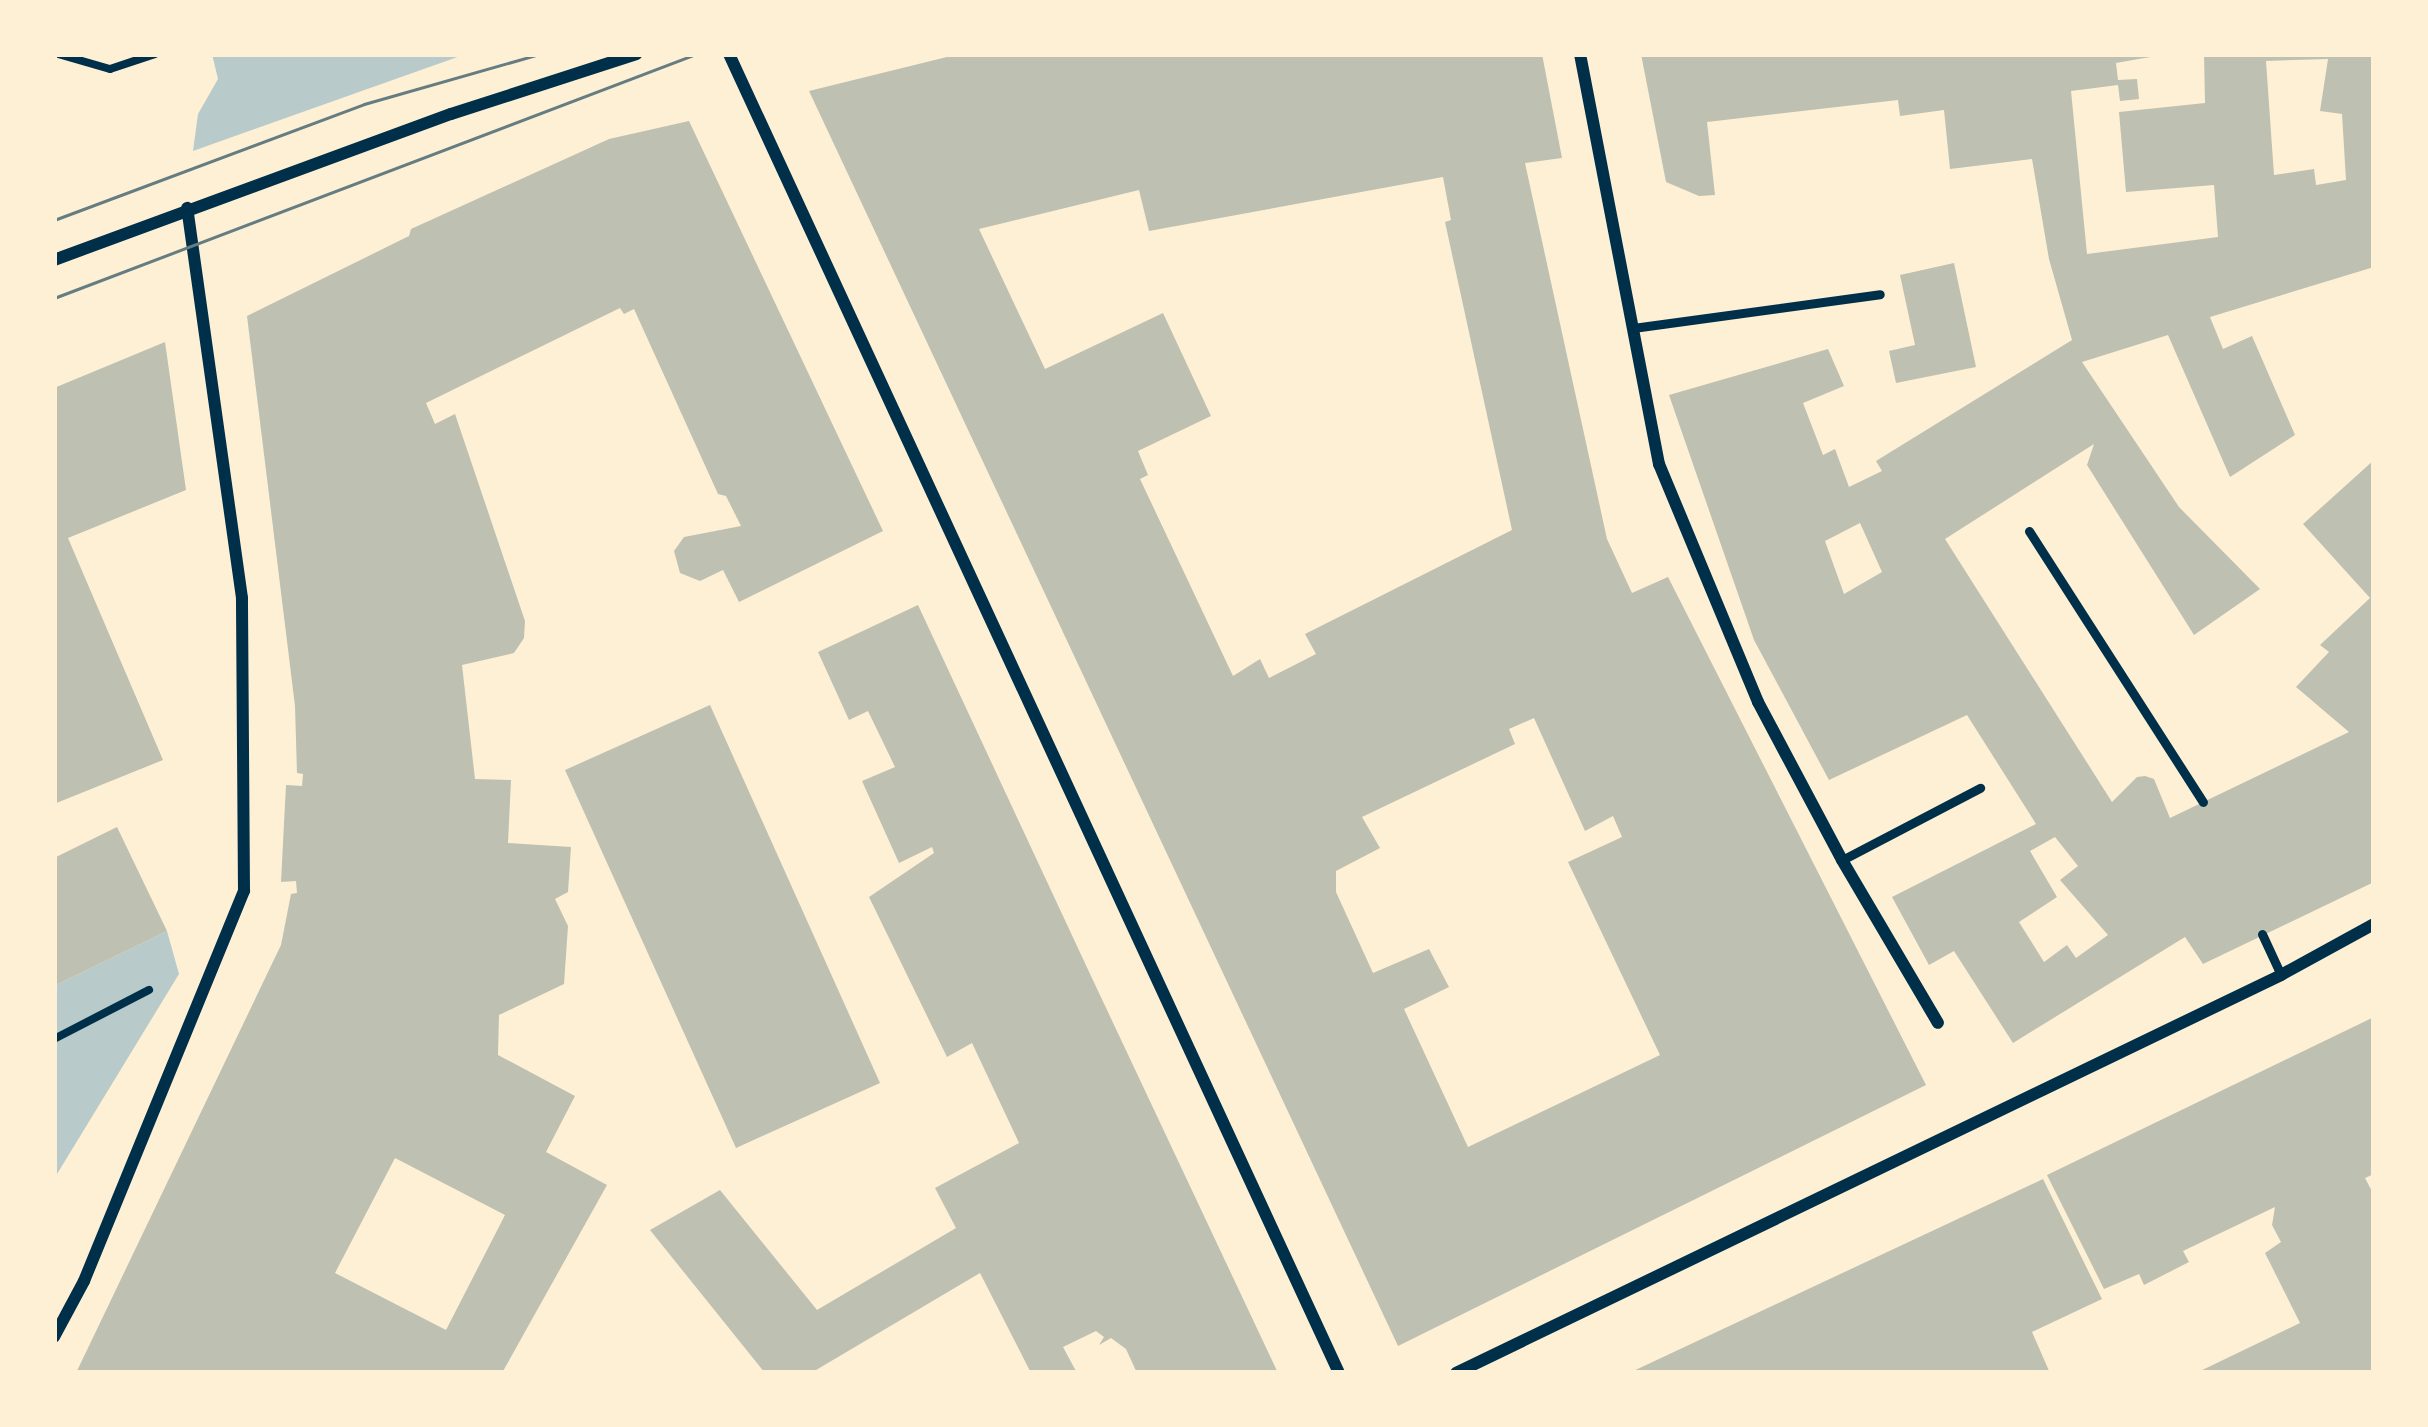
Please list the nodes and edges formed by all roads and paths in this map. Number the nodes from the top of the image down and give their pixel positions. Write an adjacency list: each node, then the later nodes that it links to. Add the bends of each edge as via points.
1 (58, 54): 2 (path, via 110,69)
2 (155, 54)
3 (637, 54): 6 (street)
4 (729, 54): 21 (street)
5 (1580, 54): 9 (street)
6 (187, 208): 7 (street); 16 (street, via 242,598 244,891)
7 (54, 260)
8 (1880, 294): 9 (lane)
9 (1633, 328): 13 (street, via 1659,464 1758,702)
10 (2029, 531): 12 (lane)
11 (1980, 788): 13 (lane)
12 (2204, 802)
13 (1841, 860): 18 (street)
14 (2374, 924): 17 (street)
15 (2261, 934): 17 (lane)
16 (219, 954): 19 (path); 20 (street)
17 (2282, 975): 22 (street)
18 (1938, 1023)
19 (54, 1039)
20 (54, 1337)
21 (1339, 1373)
22 (1456, 1373)

